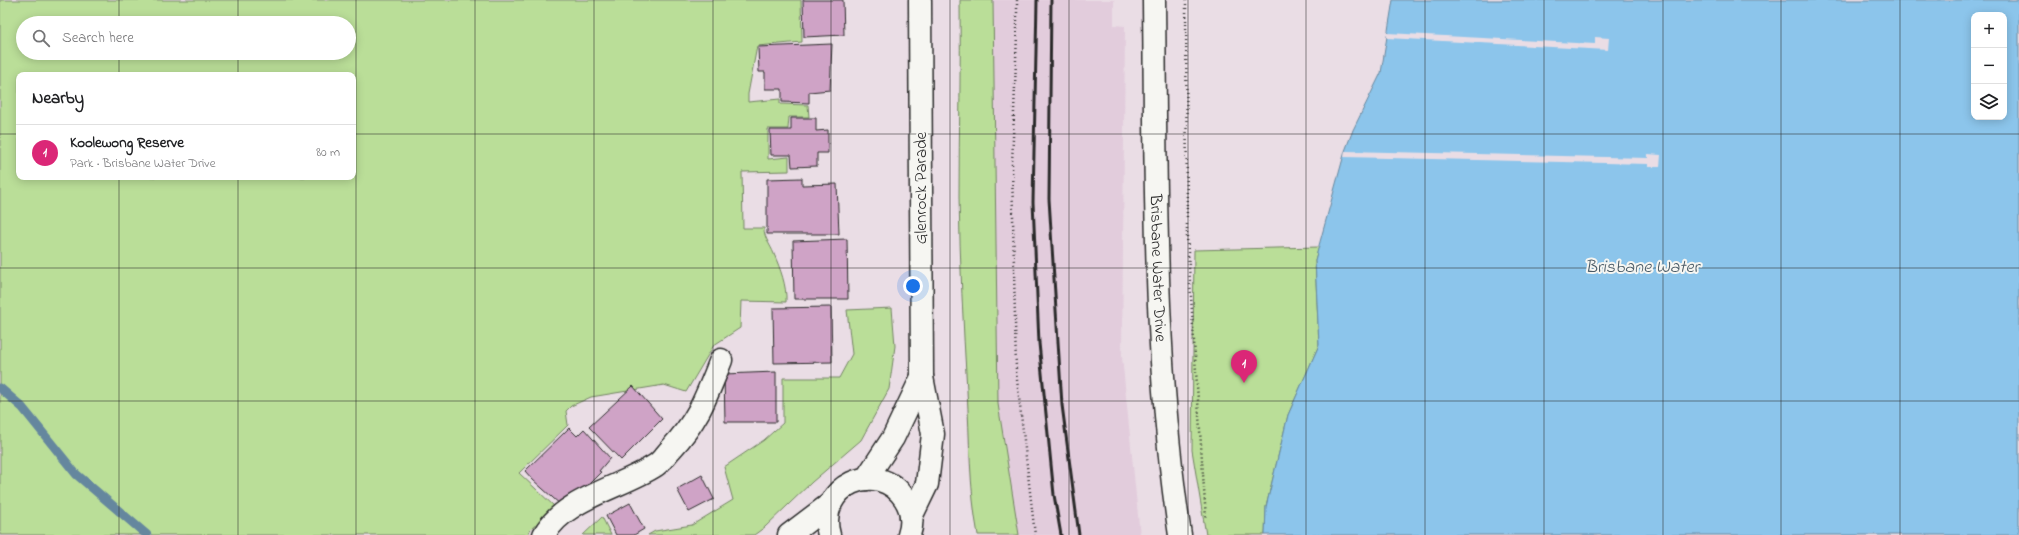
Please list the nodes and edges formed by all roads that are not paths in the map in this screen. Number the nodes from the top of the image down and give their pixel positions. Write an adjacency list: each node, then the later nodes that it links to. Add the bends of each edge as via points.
1 (920, 0): 4 (street, Glenrock Parade)
2 (1154, 0): 11 (street, Brisbane Water Drive, via 1158,273 1169,446)
3 (721, 360): 8 (street, via 701,411 687,432 657,464 579,502 549,526)
4 (922, 377): 5 (street, Glenrock Parade, via 893,438); 7 (street, Glenrock Parade, via 932,434 927,484)
5 (866, 479): 6 (street, Glenrock Parade, via 844,486); 7 (street, Glenrock Parade, via 879,480 901,493 908,504)
6 (830, 504): 9 (street, Glenrock Parade); 10 (street, Glenrock Parade, via 827,516)
7 (910, 526)
8 (544, 535)
9 (789, 535)
10 (829, 535)
11 (1180, 535)

